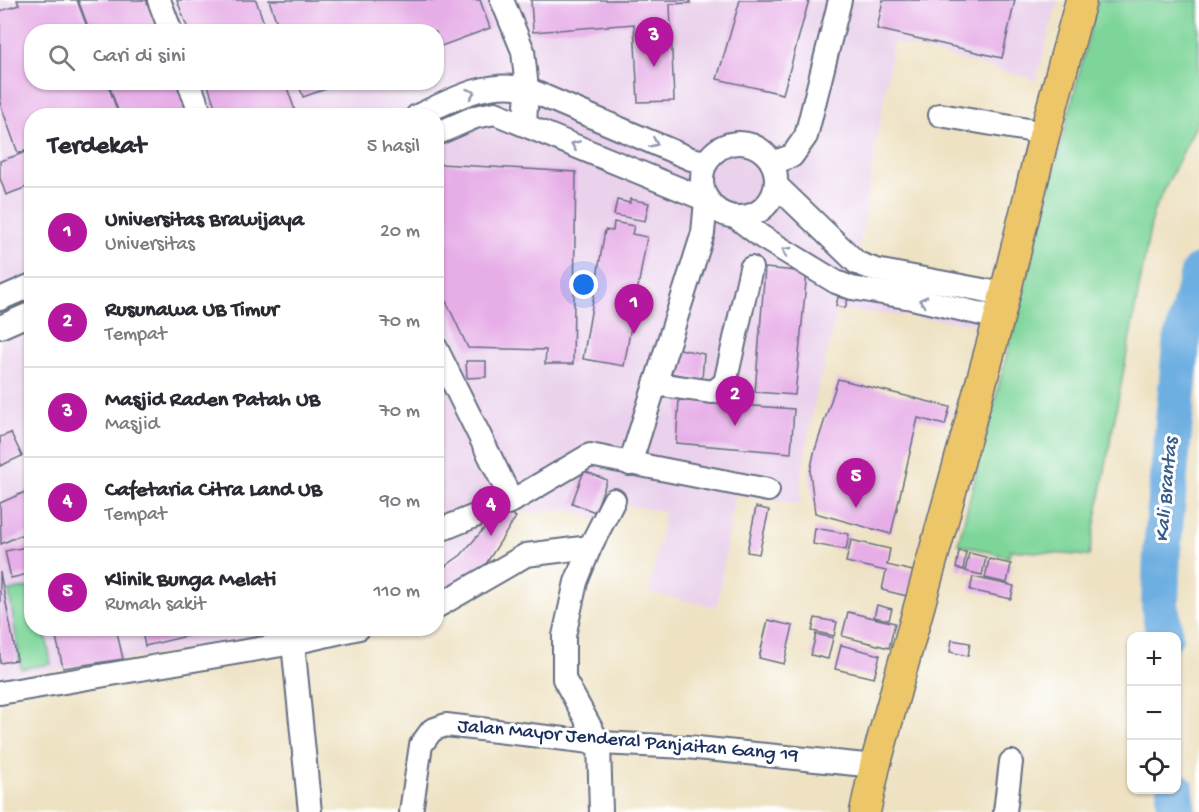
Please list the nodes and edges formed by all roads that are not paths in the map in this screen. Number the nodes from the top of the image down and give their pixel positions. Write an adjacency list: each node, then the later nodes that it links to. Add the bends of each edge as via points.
1 (159, 0): 5 (street)
2 (502, 0): 6 (street, via 523,51)
3 (840, 0): 15 (street, via 806,136)
4 (1081, 0): 13 (main road)
5 (168, 24)
6 (526, 89): 9 (street, one-way to 6, via 486,87); 11 (street); 14 (street, one-way to 14, via 691,159)
7 (192, 90): 8 (street)
8 (198, 108)
9 (434, 108)
10 (940, 115): 13 (street)
11 (525, 124): 12 (street, via 495,112); 16 (street, one-way to 11)
12 (444, 131)
13 (1044, 136): 21 (main road)
14 (707, 162): 15 (street, via 723,147 745,144 766,154); 16 (street, via 702,182)
15 (774, 174): 17 (street, via 773,196 767,206 748,217); 21 (street, via 857,263)
16 (708, 201): 17 (street, via 717,210); 25 (street, via 703,233)
17 (737, 218): 21 (street, one-way to 17, via 852,288 762,237)
18 (751, 268): 25 (street, via 725,383 713,392)
19 (24, 288): 20 (street)
20 (0, 298)
21 (1001, 306): 38 (main road)
22 (24, 316): 23 (street)
23 (0, 327)
24 (444, 364): 29 (street)
25 (655, 384): 26 (street)
26 (630, 464): 27 (street); 29 (street, via 590,455)
27 (768, 490)
28 (614, 500): 31 (street)
29 (512, 501): 30 (street)
30 (444, 528)
31 (590, 547): 32 (street, via 525,555); 36 (street, via 576,582 564,636 564,679)
32 (444, 602)
33 (324, 636): 34 (street)
34 (293, 643): 35 (street); 39 (street)
35 (0, 693)
36 (599, 743): 38 (street, Jalan Mayor Jenderal Panjaitan Gang 19, via 687,747); 40 (street, Jalan Mayor Jenderal Panjaitan Gang 19, via 446,725 432,730 421,745); 41 (street)
37 (1011, 762): 43 (street)
38 (875, 766): 42 (main road)
39 (310, 812)
40 (411, 812)
41 (600, 812)
42 (865, 812)
43 (1005, 812)

